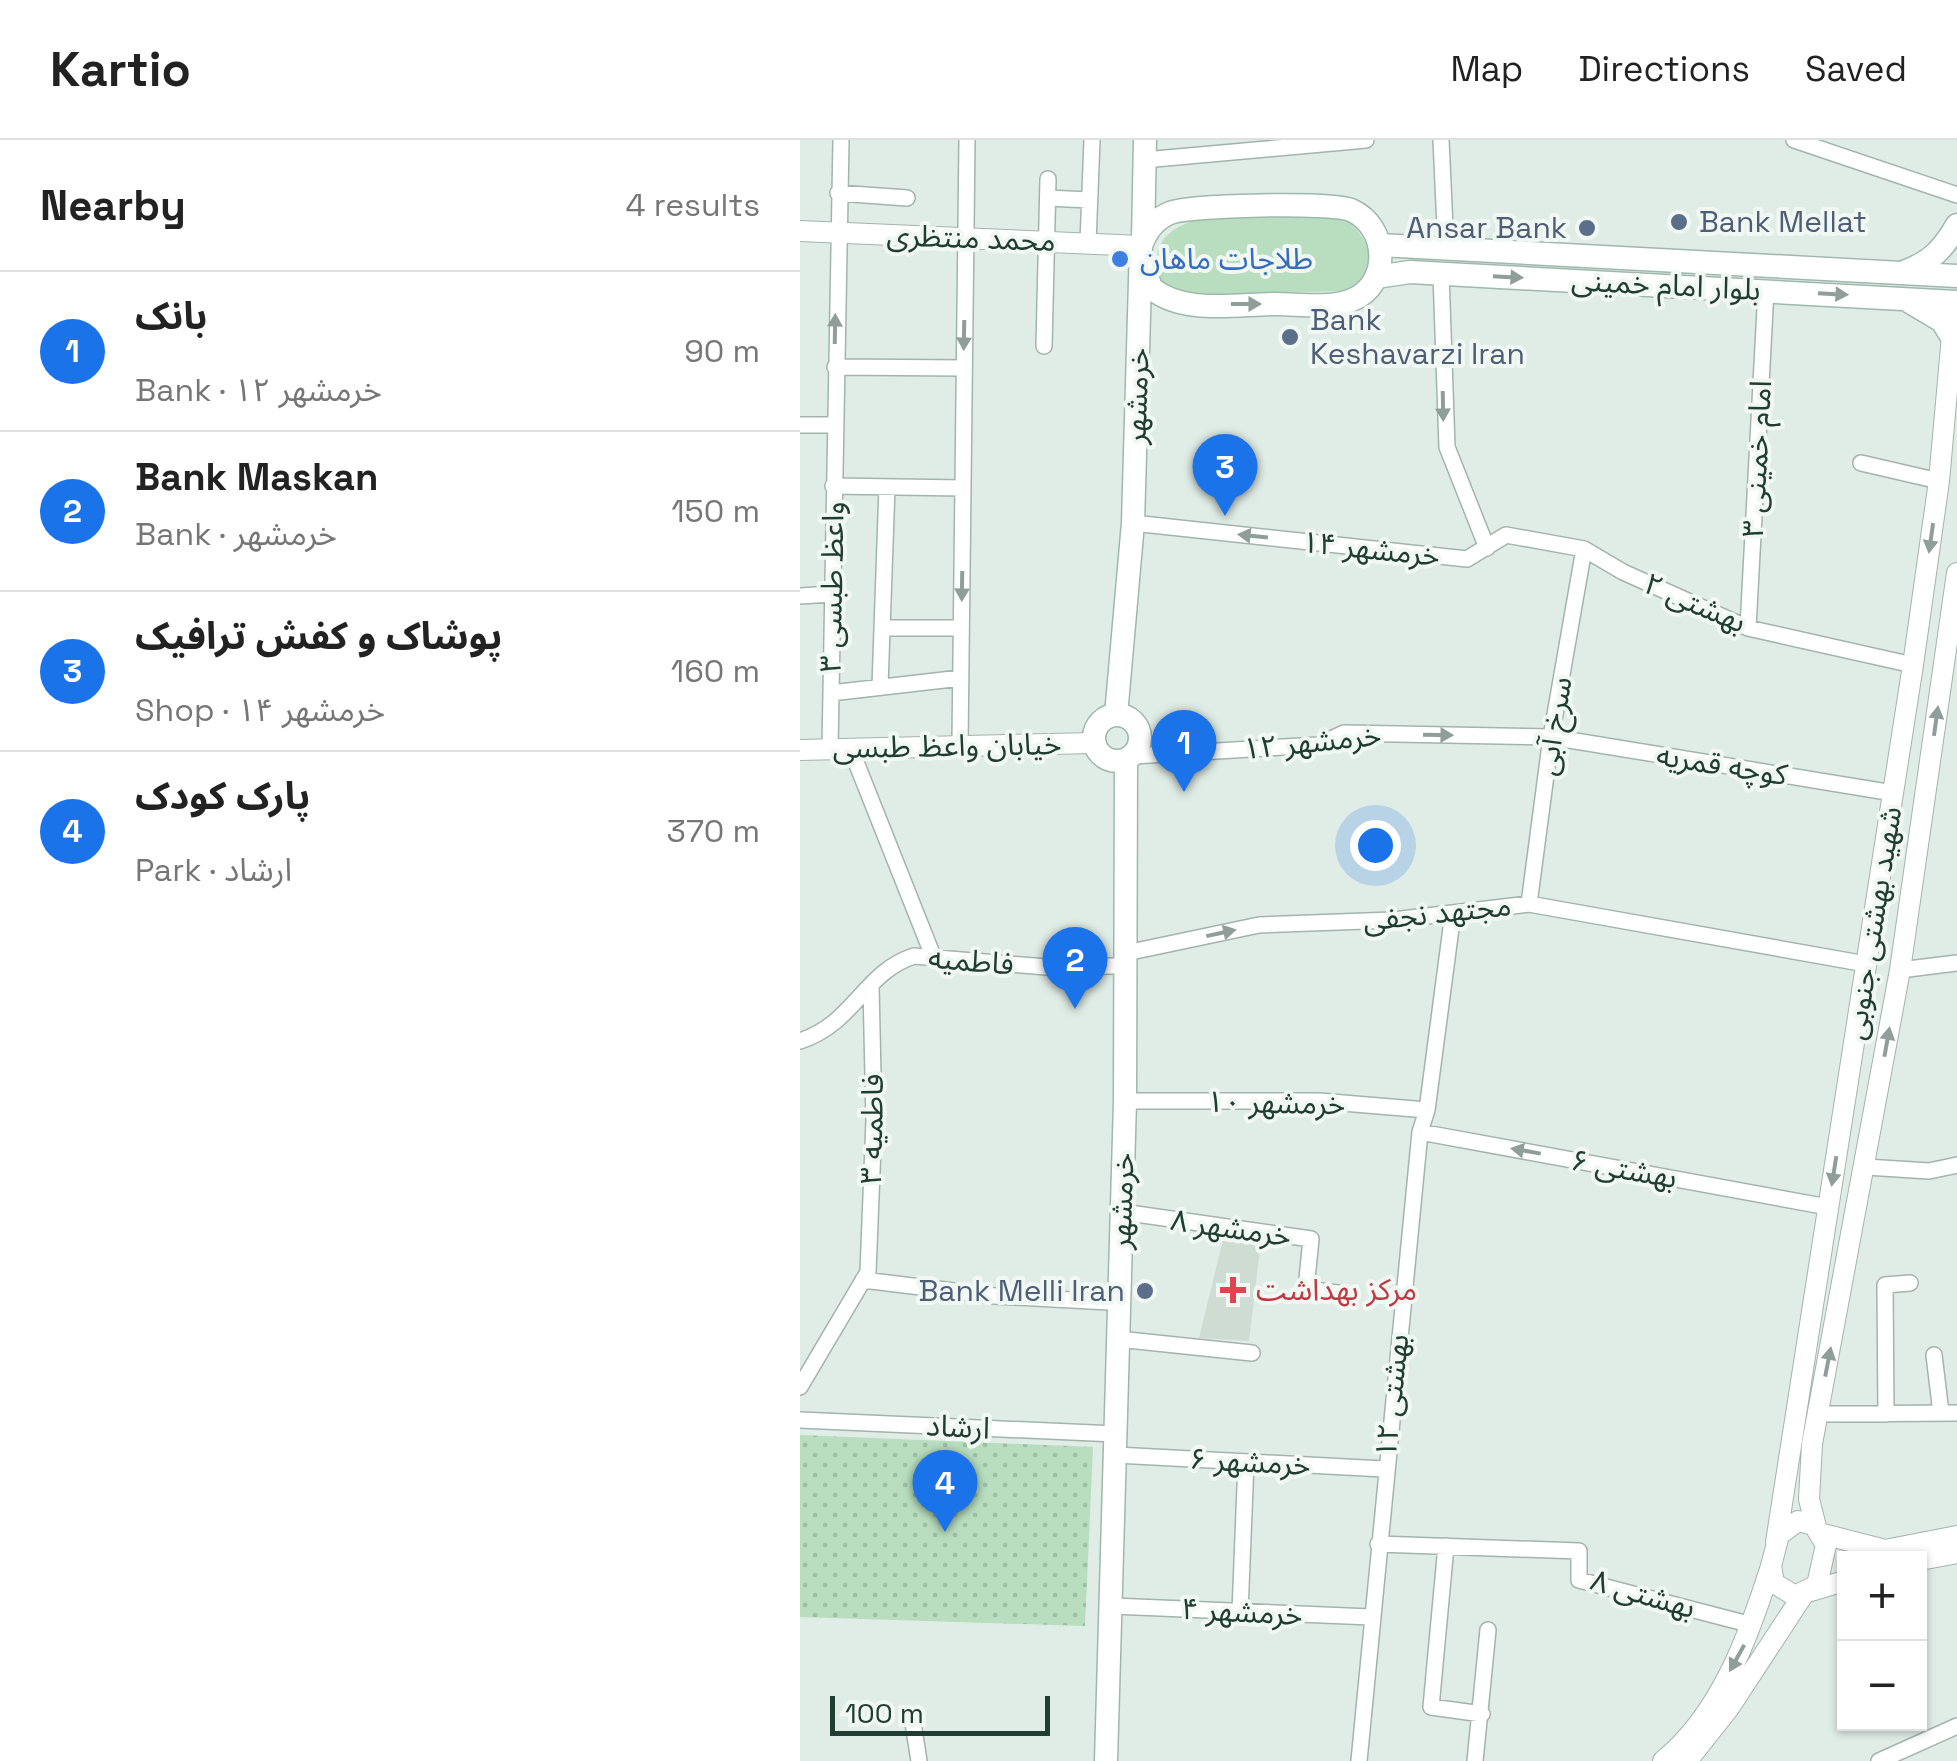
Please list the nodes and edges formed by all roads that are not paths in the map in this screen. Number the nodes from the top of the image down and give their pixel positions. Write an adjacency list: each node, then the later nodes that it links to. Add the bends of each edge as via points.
1 (840, 140): 10 (street, واعظ طبسی ۳)
2 (966, 140): 19 (street)
3 (1092, 140): 14 (street)
4 (1366, 140): 7 (street)
5 (1441, 140): 24 (street)
6 (1794, 140): 11 (street)
7 (1144, 150): 9 (main road, خرمشهر)
8 (1048, 178): 13 (street)
9 (1144, 186): 15 (main road, via 1165,206); 23 (main road, خرمشهر)
10 (838, 192): 12 (street); 18 (street, واعظ طبسی ۳)
11 (1957, 195)
12 (906, 198)
13 (1048, 198): 14 (street); 20 (street)
14 (1090, 200): 21 (street)
15 (1180, 209): 22 (main road, via 1334,206 1364,218); 23 (main road, via 1151,226)
16 (1957, 225): 28 (main road, via 1944,247)
17 (800, 230): 18 (street, محمد منتظری)
18 (837, 232): 19 (street, محمد منتظری); 35 (street, واعظ طبسی ۳, one-way to 18)
19 (965, 238): 20 (street, محمد منتظری); 36 (street, one-way to 36)
20 (1048, 241): 21 (street, محمد منتظری); 34 (street)
21 (1088, 243): 23 (street, محمد منتظری)
22 (1380, 245): 24 (main road, بلوار امام خمینی); 27 (main road)
23 (1142, 248): 31 (main road, via 1152,288); 32 (main road, خرمشهر)
24 (1446, 249): 28 (main road, بلوار امام خمینی)
25 (1441, 274): 27 (main road, بلوار امام خمینی); 29 (main road, بلوار امام خمینی, one-way to 29); 45 (street, one-way to 45, via 1446,447)
26 (1957, 276): 28 (main road, بلوار امام خمینی)
27 (1376, 277): 31 (main road, one-way to 27, via 1337,304 1353,300)
28 (1897, 286): 29 (main road, بلوار امام خمینی, one-way to 28); 30 (main road, بلوار امام خمینی); 33 (main road)
29 (1766, 290): 52 (street, امام خمینی ۳)
30 (1956, 296): 33 (street, شهید بهشتی جنوبی)
31 (1180, 304): 32 (main road)
32 (1139, 328): 44 (main road, خرمشهر)
33 (1953, 338): 40 (street, شهید بهشتی جنوبی)
34 (1044, 346)
35 (835, 367): 36 (street); 38 (street, واعظ طبسی ۳)
36 (964, 368): 43 (street)
37 (800, 425): 38 (street)
38 (834, 425): 41 (street, واعظ طبسی ۳)
39 (1861, 463): 40 (street)
40 (1940, 480): 53 (street, شهید بهشتی جنوبی, one-way to 53)
41 (833, 486): 42 (street); 48 (street, واعظ طبسی ۳)
42 (887, 487): 43 (street); 50 (street)
43 (963, 488): 51 (street, one-way to 51)
44 (1133, 524): 45 (street, خرمشهر ۱۴, one-way to 44, via 1467,559); 58 (main road, خرمشهر)
45 (1487, 548): 46 (street, بهشتی ۲, via 1506,535)
46 (1584, 549): 52 (street, بهشتی ۲); 59 (street, سرخ آبی)
47 (1957, 576): 54 (street, شهید بهشتی جنوبی)
48 (832, 594): 49 (street); 57 (street, واعظ طبسی ۳)
49 (800, 596)
50 (882, 628): 51 (street); 56 (street)
51 (962, 628): 55 (street)
52 (1748, 628): 53 (street, بهشتی ۲)
53 (1913, 664): 65 (street, شهید بهشتی جنوبی)
54 (1951, 664): 72 (street, شهید بهشتی جنوبی, one-way to 54)
55 (961, 678): 56 (street); 60 (street)
56 (880, 686): 57 (street)
57 (831, 693): 62 (street, واعظ طبسی ۳)
58 (1116, 715): 61 (main road, via 1102,721); 64 (main road, via 1132,720 1140,734)
59 (1550, 738): 64 (street, خرمشهر ۱۲, one-way to 59, via 1318,745 1344,733); 65 (street, کوچه قمریه); 66 (street, سرخ آبی)
60 (960, 743): 61 (street, خیابان واعظ طبسی); 62 (street, خیابان واعظ طبسی)
61 (1094, 743): 64 (main road, via 1100,755)
62 (840, 748): 63 (street, خیابان واعظ طبسی); 68 (street)
63 (800, 750)
64 (1126, 759): 69 (main road, خرمشهر)
65 (1893, 794): 71 (street, شهید بهشتی جنوبی)
66 (1529, 904): 67 (street, مجتهد نجفی); 71 (street, مجتهد نجفی)
67 (1454, 913): 69 (street, مجتهد نجفی, one-way to 67, via 1259,926); 76 (street, بهشتی ۱۲)
68 (933, 956): 69 (street, فاطمیه, via 1046,967); 73 (street, فاطمیه, via 895,962)
69 (1120, 959): 75 (main road, خرمشهر); 87 (main road, خرمشهر)
70 (1957, 962): 72 (street)
71 (1866, 964): 77 (street, شهید بهشتی جنوبی)
72 (1900, 970): 78 (street, شهید بهشتی جنوبی, one-way to 72)
73 (871, 986): 74 (street, فاطمیه, via 842,1019); 84 (street, فاطمیه ۳, via 874,1121)
74 (800, 1041)
75 (1126, 1101): 76 (street, خرمشهر ۱۰, via 1319,1101); 83 (main road, خرمشهر)
76 (1427, 1110): 79 (street, بهشتی ۱۲)
77 (1842, 1117): 78 (street); 82 (street, شهید بهشتی جنوبی, one-way to 82)
78 (1872, 1123): 81 (street, شهید بهشتی جنوبی)
79 (1420, 1132): 82 (street, بهشتی ۶, one-way to 79); 98 (street, بهشتی ۱۲)
80 (1957, 1165): 81 (street)
81 (1866, 1168): 93 (street, شهید بهشتی جنوبی, one-way to 81)
82 (1828, 1207): 101 (street, شهید بهشتی جنوبی)
83 (1122, 1212): 86 (street, خرمشهر ۸, via 1311,1240 1306,1289); 88 (main road, خرمشهر)
84 (865, 1276): 87 (street, via 995,1296); 91 (street)
85 (1910, 1283): 94 (street, via 1885,1285)
86 (1344, 1294)
87 (1108, 1302): 96 (main road, خرمشهر)
88 (1118, 1339): 89 (street); 96 (main road, خرمشهر)
89 (1252, 1353)
90 (1934, 1355): 92 (street)
91 (800, 1387)
92 (1949, 1413): 94 (street)
93 (1818, 1414): 94 (street); 99 (street, شهید بهشتی جنوبی, via 1809,1499)
94 (1886, 1414)
95 (800, 1420): 96 (street, ارشاد)
96 (1113, 1441): 97 (street, خرمشهر ۶); 109 (main road, خرمشهر); 118 (main road, خرمشهر)
97 (1246, 1462): 98 (street, خرمشهر ۶); 110 (street)
98 (1384, 1468): 102 (street, بهشتی ۱۲)
99 (1819, 1530): 100 (street, via 1885,1550); 101 (street, via 1790,1524); 108 (street, via 1826,1553)
100 (1957, 1536)
101 (1776, 1542): 106 (street)
102 (1378, 1544): 103 (street, بهشتی ۸); 111 (street, بهشتی ۱۲)
103 (1446, 1546): 112 (street, بهشتی ۸, via 1579,1551 1579,1580); 114 (street, via 1431,1708)
104 (1957, 1553): 105 (street)
105 (1927, 1559)
106 (1771, 1566): 108 (street, via 1779,1590); 112 (street)
107 (1837, 1582): 108 (street)
108 (1807, 1593): 123 (street)
109 (1113, 1606): 110 (street, خرمشهر ۴); 119 (main road, خرمشهر)
110 (1240, 1612): 111 (street, خرمشهر ۴)
111 (1372, 1618): 120 (street, بهشتی ۱۲)
112 (1752, 1625): 122 (street, one-way to 122, via 1714,1698)
113 (1488, 1630): 114 (street)
114 (1482, 1714): 121 (street)
115 (913, 1723): 117 (street)
116 (1957, 1726): 124 (street)
117 (918, 1761)
118 (1094, 1761)
119 (1106, 1761)
120 (1359, 1761)
121 (1475, 1761)
122 (1663, 1761)
123 (1686, 1761)
124 (1879, 1761)

